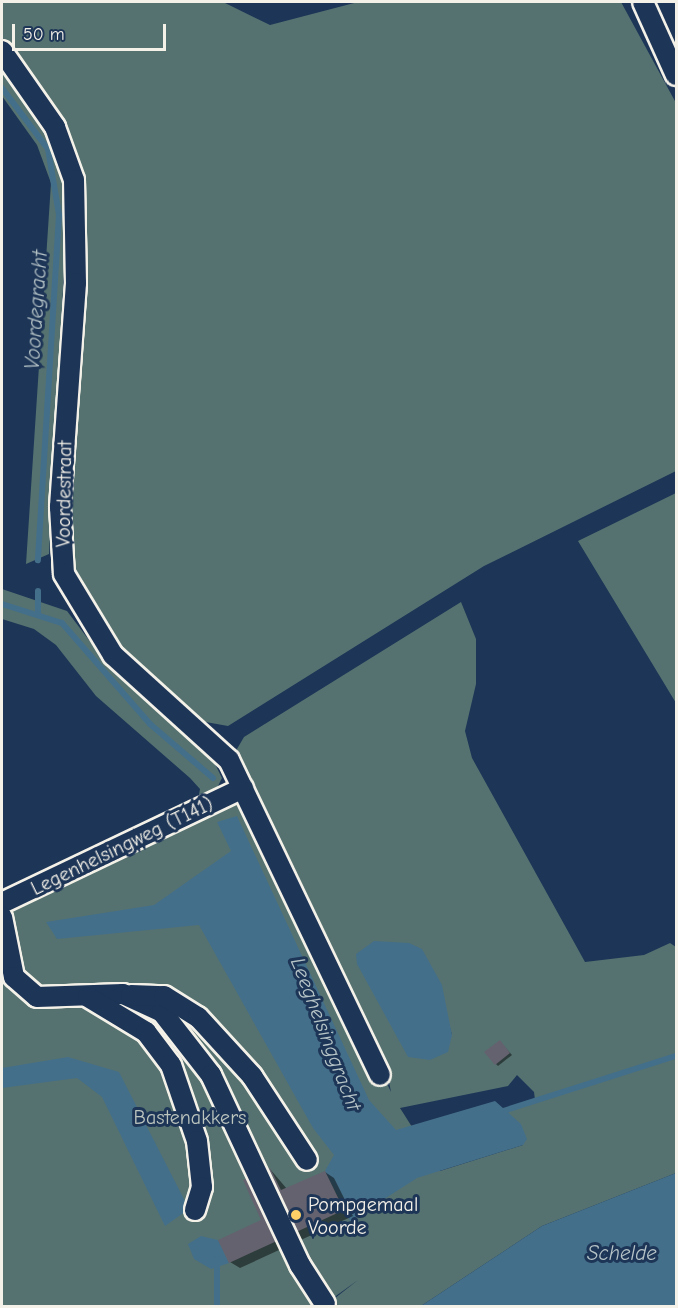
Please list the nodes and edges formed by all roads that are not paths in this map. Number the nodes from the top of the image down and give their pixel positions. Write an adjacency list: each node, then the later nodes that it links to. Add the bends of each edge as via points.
1 (643, 2): 3 (street)
2 (2, 51): 4 (street, Voordestraat, via 55,127 74,180 76,283 60,507 64,574 113,655 216,743)
3 (676, 75)
4 (243, 788): 5 (street, Legenhelsingweg (T141)); 9 (street, Voordestraat)
5 (2, 903)
6 (2, 917): 8 (street, via 15,976 25,988 37,997)
7 (123, 994): 8 (street); 10 (street, via 164,996 198,1017 252,1076); 12 (street, via 162,1012 211,1075 300,1265)
8 (88, 997): 11 (street, via 146,1032 171,1065 197,1142 202,1187)
9 (380, 1075)
10 (307, 1160)
11 (195, 1210)
12 (325, 1304)

